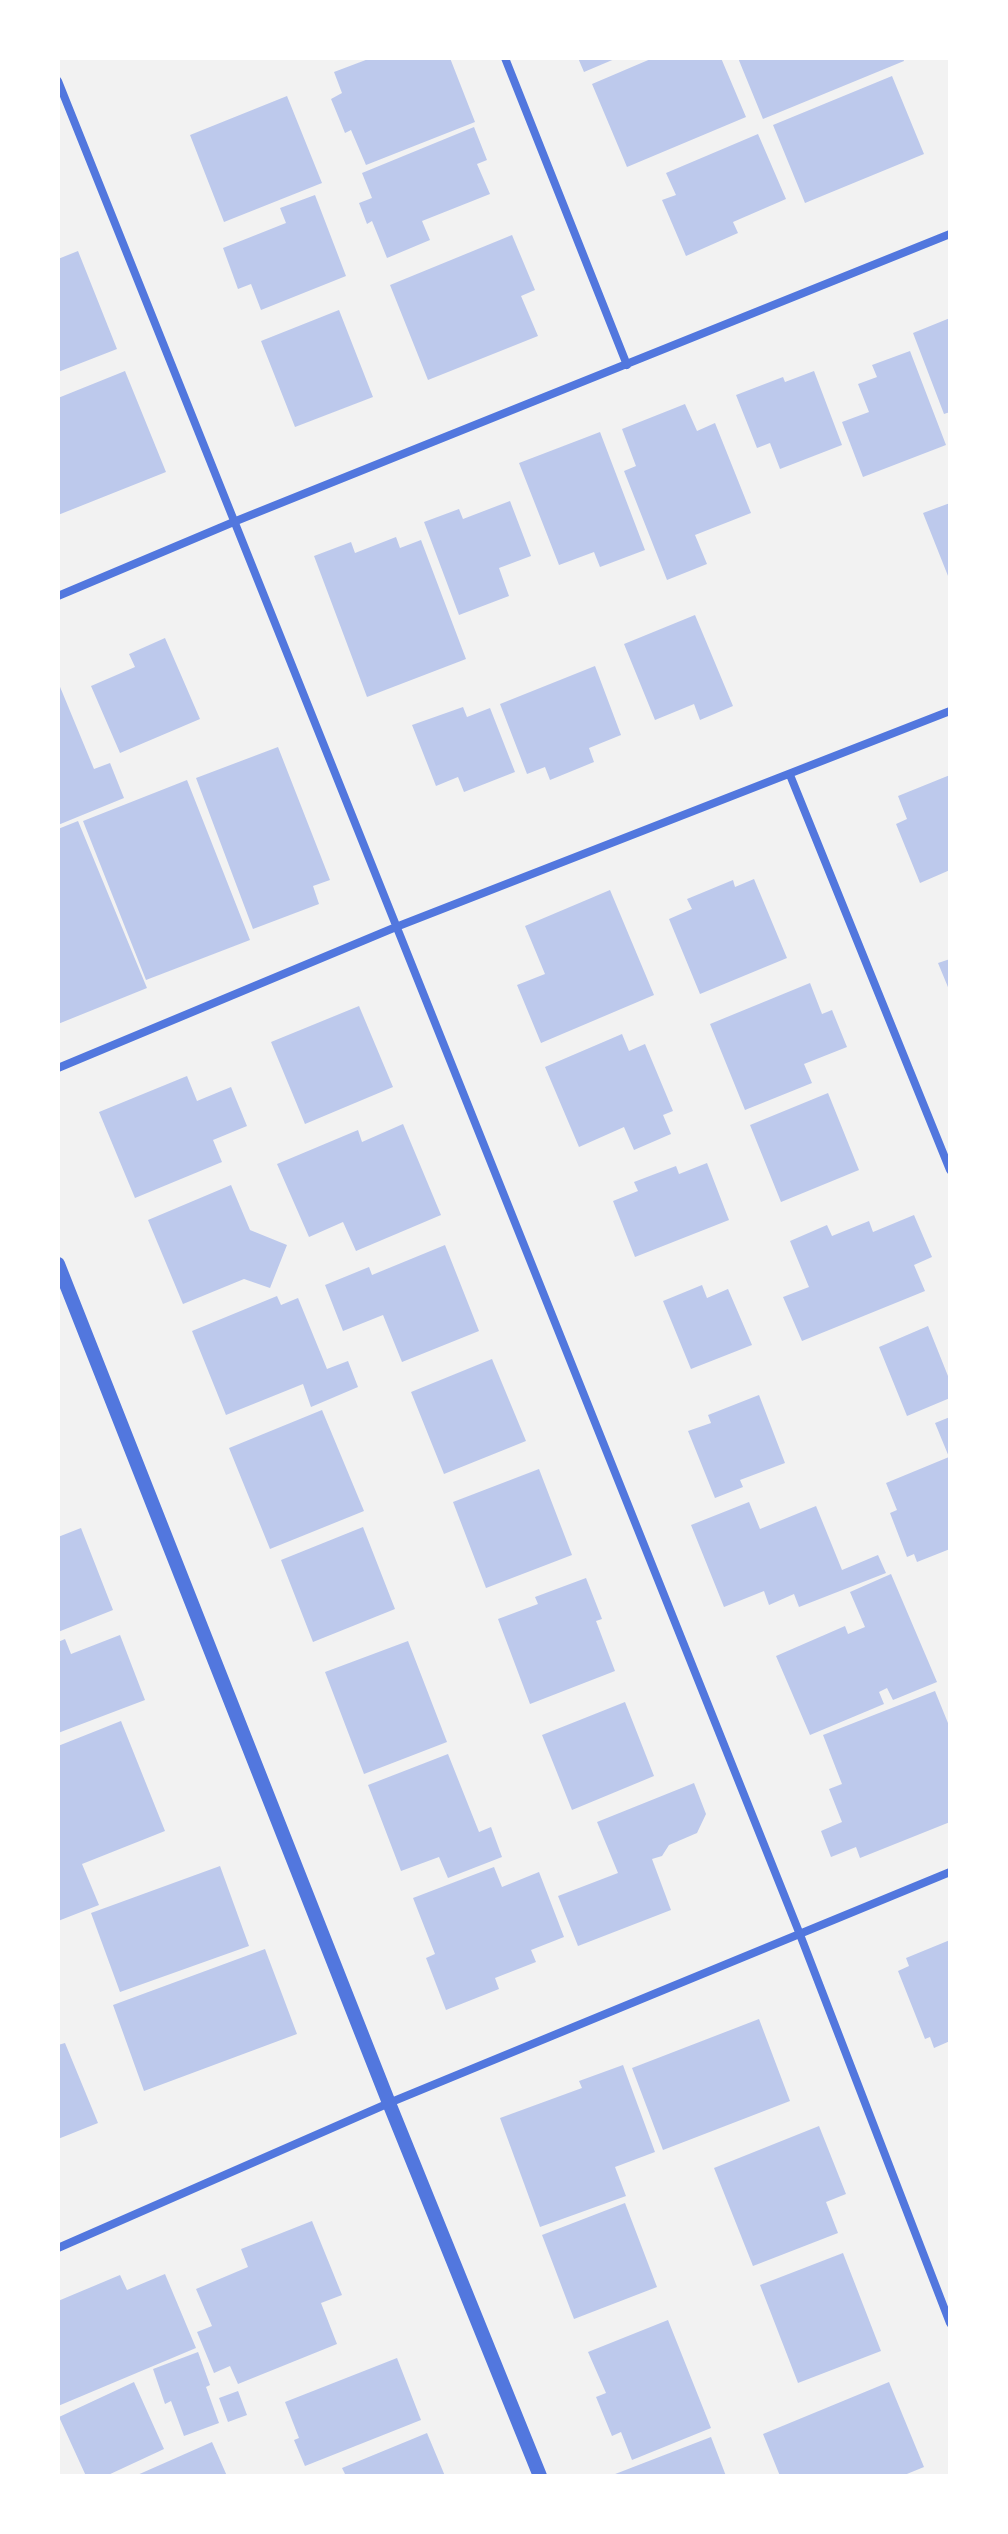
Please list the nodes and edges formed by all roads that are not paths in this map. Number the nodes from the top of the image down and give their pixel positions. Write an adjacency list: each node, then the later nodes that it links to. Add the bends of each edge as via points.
1 (505, 58): 4 (street)
2 (58, 81): 5 (street)
3 (950, 234): 4 (street)
4 (627, 365): 5 (street)
5 (236, 521): 6 (street); 9 (street)
6 (58, 596)
7 (950, 711): 8 (street)
8 (790, 775): 9 (street); 11 (street)
9 (396, 927): 10 (street); 14 (street)
10 (58, 1068)
11 (950, 1170)
12 (58, 1264): 15 (street)
13 (950, 1872): 14 (street)
14 (799, 1932): 15 (street); 17 (street)
15 (389, 2103): 16 (street); 18 (street)
16 (58, 2248)
17 (950, 2323)
18 (540, 2476)

